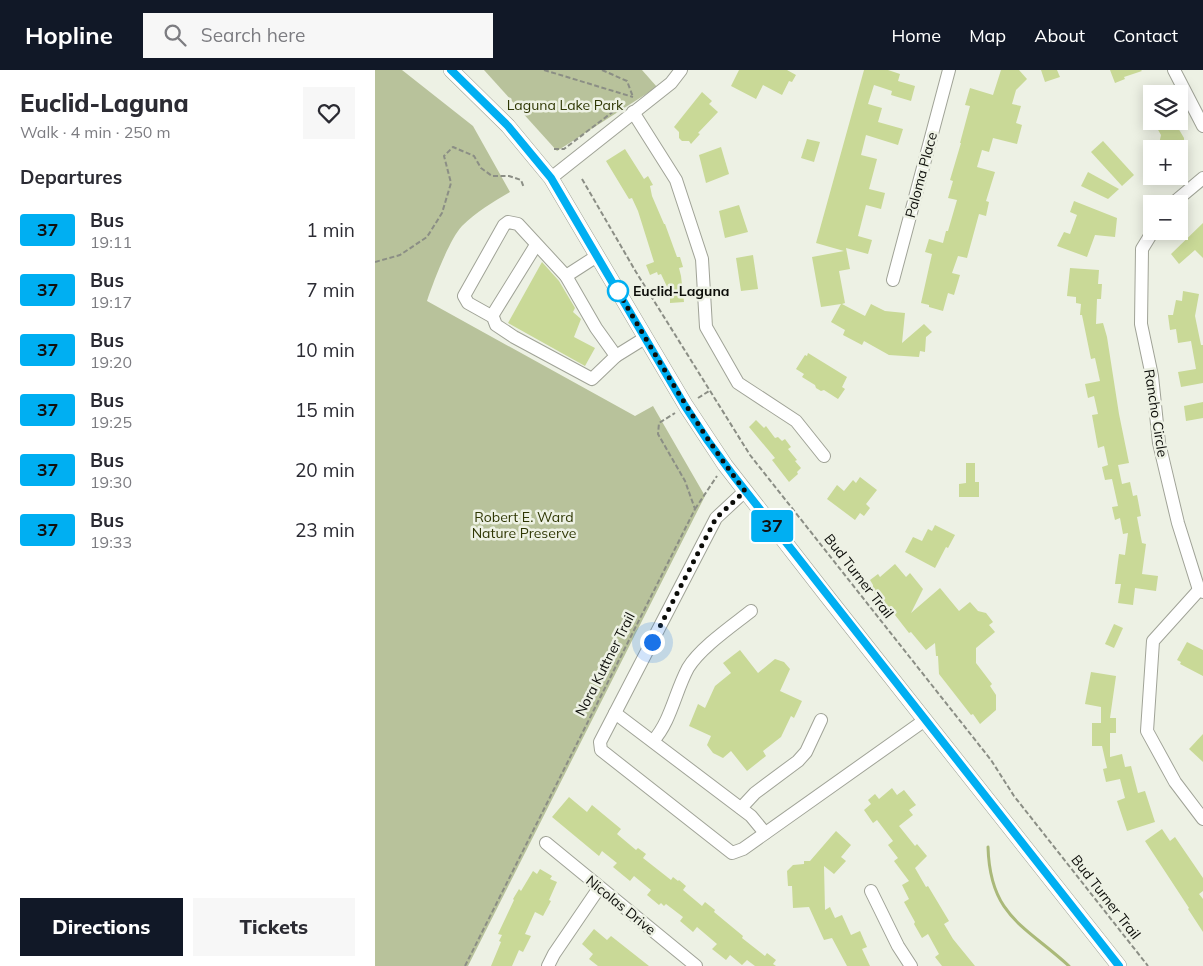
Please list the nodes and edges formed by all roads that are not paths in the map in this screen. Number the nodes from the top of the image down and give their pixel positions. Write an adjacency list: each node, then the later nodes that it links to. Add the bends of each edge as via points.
1 (451, 70): 7 (main road, via 508,126)
2 (681, 70): 5 (street, via 671,83)
3 (949, 70): 14 (street, Paloma Place)
4 (1174, 70): 6 (street)
5 (633, 112): 7 (street); 18 (street, via 676,180 702,260 707,326 737,383 796,421)
6 (1203, 126)
7 (551, 178): 12 (main road)
8 (1203, 178): 9 (street)
9 (1183, 195)
10 (1147, 240): 20 (street, Rancho Circle, via 1141,250 1141,324 1152,376 1159,443 1178,523)
11 (537, 245): 13 (street); 15 (street); 15 (street, via 518,224 508,222 503,225 464,296 468,303)
12 (597, 256): 13 (street); 16 (main road)
13 (566, 276): 17 (street)
14 (893, 280)
15 (492, 316): 17 (street, via 496,325 514,337 592,379)
16 (645, 338): 17 (street); 19 (main road, via 685,406)
17 (616, 356)
18 (824, 456)
19 (745, 491): 22 (street, via 716,518); 24 (main road)
20 (1201, 591): 27 (street, via 1153,641 1147,731 1175,782)
21 (751, 611): 25 (street, via 699,654 688,668 661,732)
22 (615, 713): 25 (street); 28 (street, via 600,742 601,750 607,755 733,853)
23 (821, 720): 26 (street, via 798,762 755,793)
24 (925, 720): 28 (street); 35 (main road)
25 (653, 741): 26 (street)
26 (741, 808): 28 (street)
27 (1203, 819)
28 (765, 834)
29 (546, 843): 30 (street, Nicolas Drive)
30 (599, 888): 32 (street); 33 (street, Nicolas Drive)
31 (871, 891): 34 (street)
32 (548, 966)
33 (696, 966)
34 (911, 966)
35 (1119, 966)

